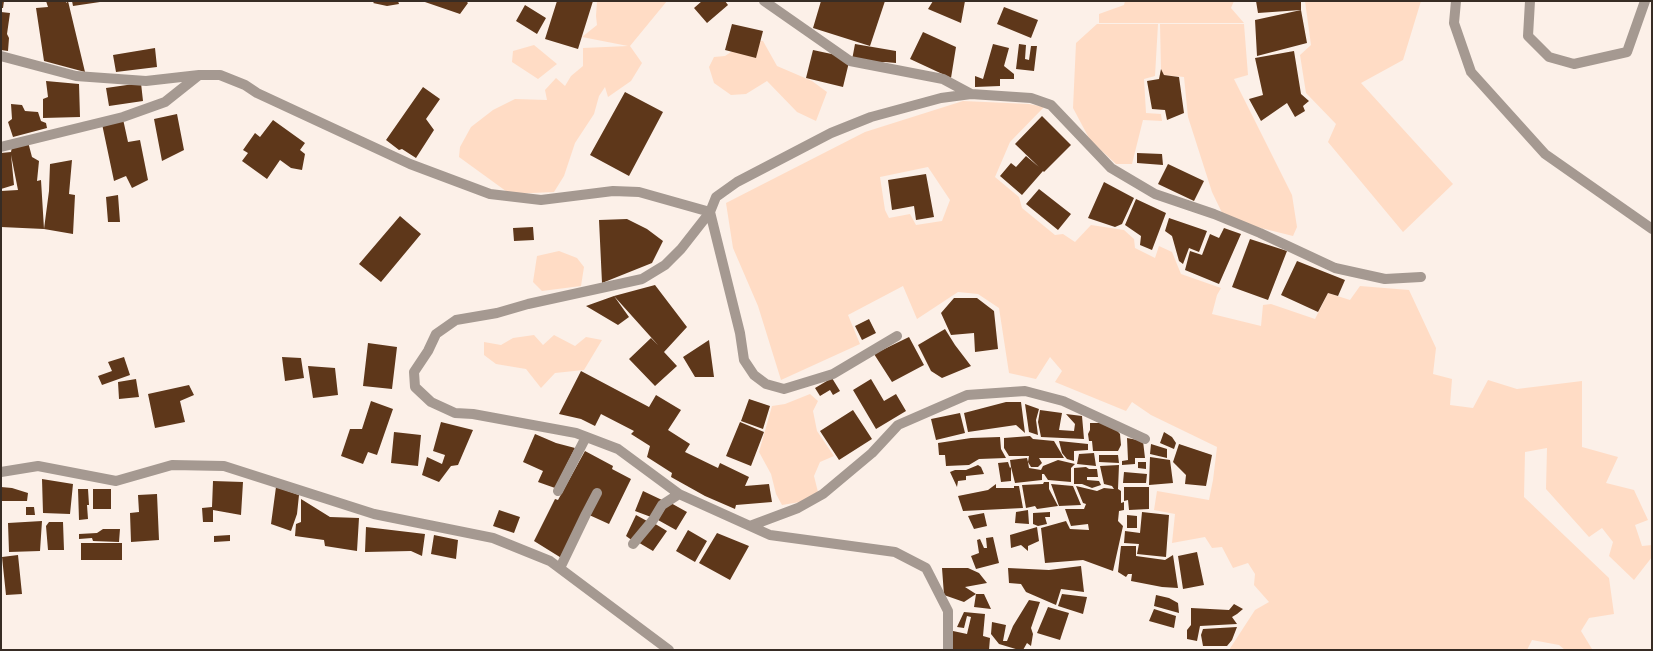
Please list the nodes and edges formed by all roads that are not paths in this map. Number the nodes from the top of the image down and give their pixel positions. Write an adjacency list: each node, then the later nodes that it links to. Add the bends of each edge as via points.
1 (764, 1): 7 (street, via 850,61 943,79)
2 (1456, 1): 10 (street, via 1454,23 1471,72 1545,154)
3 (1530, 1): 4 (street, via 1528,36 1549,57 1574,64 1627,52)
4 (1645, 1)
5 (1, 56): 6 (street, via 76,76 146,81)
6 (199, 75): 8 (street, via 165,102 134,114); 9 (street, via 220,75 245,85 257,93 410,164 490,194 541,200 613,191 639,192)
7 (971, 94): 9 (street, via 941,98 871,118 831,133 737,182 716,197); 11 (street, via 1031,98 1051,105 1111,168 1155,194 1214,214 1335,268 1385,279)
8 (1, 147)
9 (710, 212): 12 (street, via 740,333 744,360 754,375 766,384 784,389 833,374); 13 (street, via 665,265 642,279 456,320 436,334 414,372 415,387 432,402 455,413 473,414)
10 (1652, 229)
11 (1421, 277)
12 (897, 336)
13 (586, 437): 16 (street); 18 (street, via 618,450)
14 (1145, 439): 19 (street, via 1063,401 1025,391 967,396 898,425 872,453 823,494 798,508)
15 (1, 472): 21 (street, via 38,466 116,480 172,465 224,466 374,514 493,538 550,560)
16 (558, 491)
17 (597, 493): 21 (street)
18 (679, 494): 19 (street); 20 (street, via 662,505)
19 (750, 526): 23 (street, via 770,535 895,552 926,568 948,611)
20 (633, 544)
21 (560, 568): 22 (street)
22 (669, 650)
23 (948, 650)

